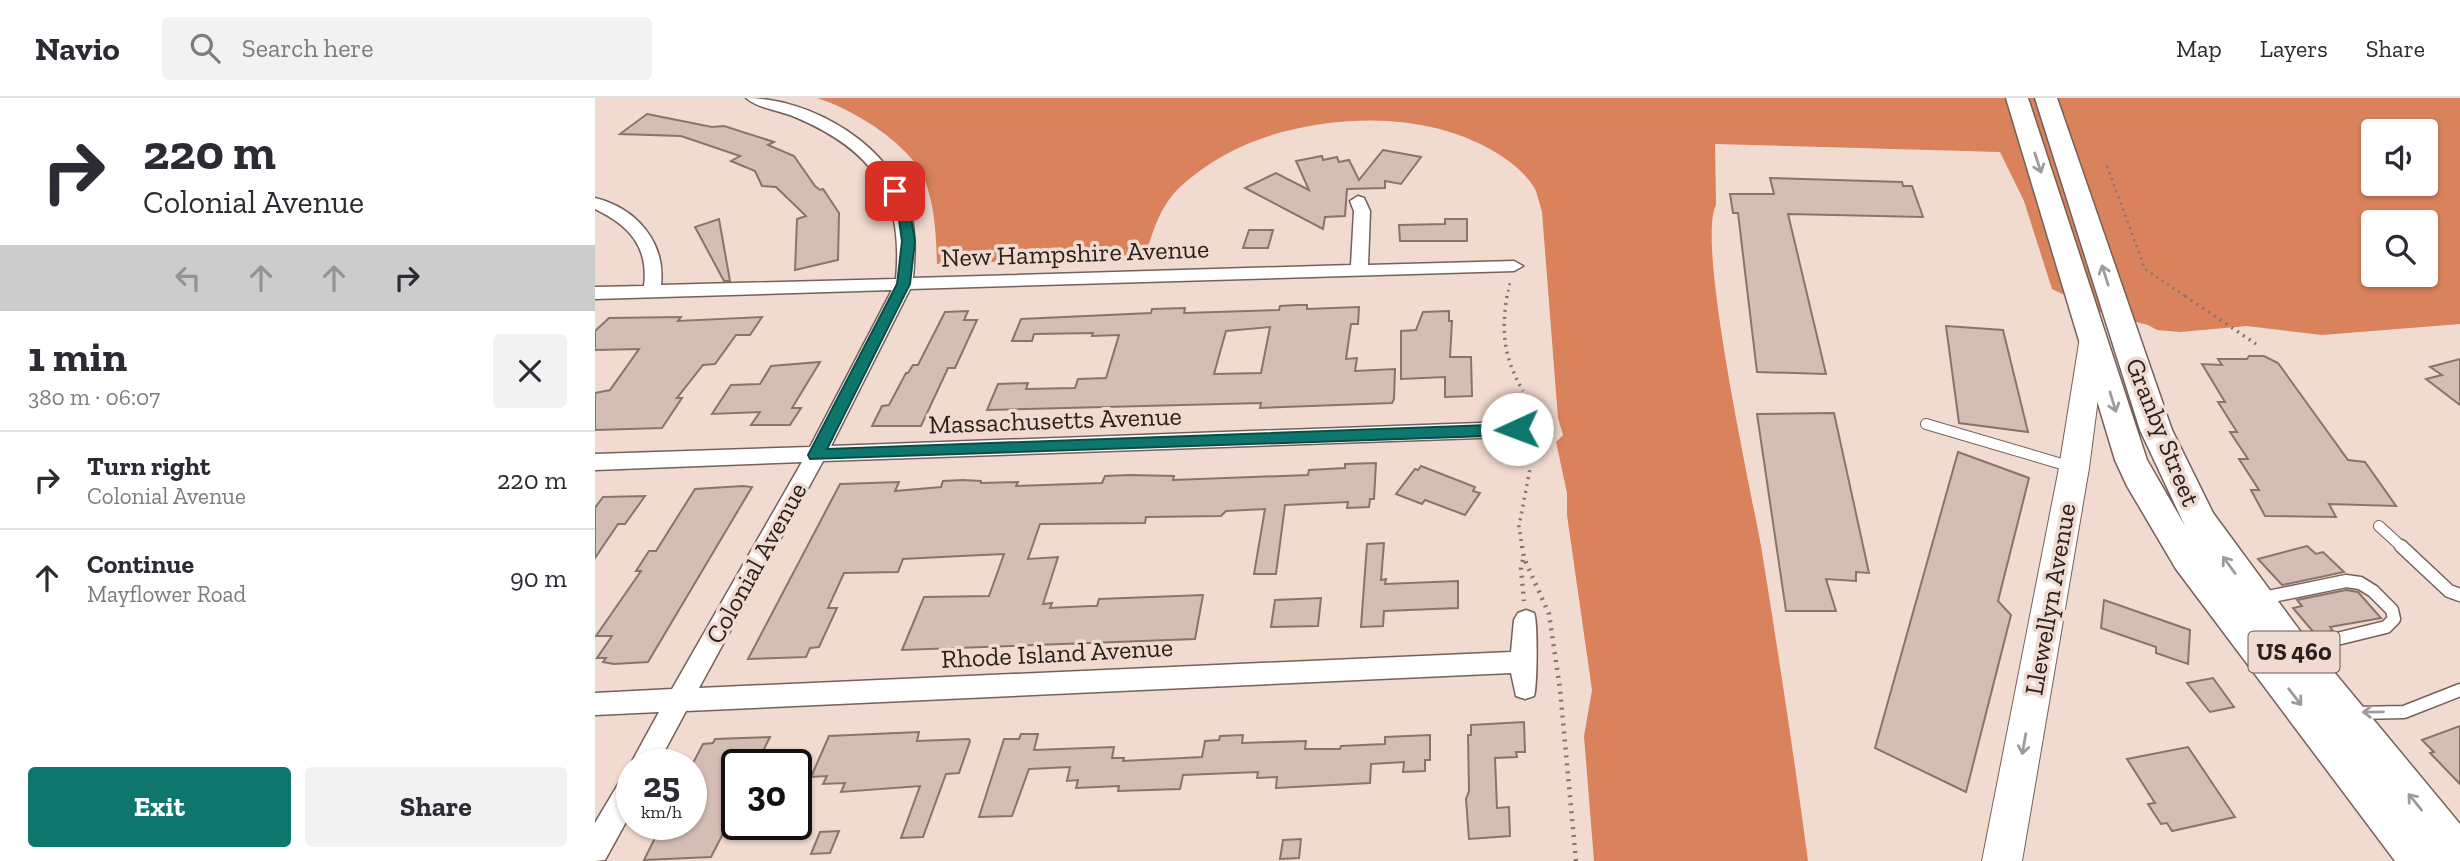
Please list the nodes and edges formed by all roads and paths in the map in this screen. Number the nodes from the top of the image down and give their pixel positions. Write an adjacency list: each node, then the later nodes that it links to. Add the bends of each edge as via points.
1 (753, 98): 9 (street, via 819,121 859,147 883,171 904,213 908,241)
2 (2017, 98): 12 (main road, Granby Street / US 460, one-way to 12)
3 (2046, 98): 12 (main road, Granby Street / US 460, one-way to 3)
4 (2107, 166): 13 (path, via 2145,269)
5 (1358, 201): 8 (street, via 1362,211)
6 (595, 203): 10 (street, via 628,220 648,243 656,272)
7 (1514, 266): 8 (street, New Hampshire Avenue); 14 (path, via 1501,327 1503,349)
8 (1359, 271): 9 (street, New Hampshire Avenue)
9 (904, 284): 10 (street, New Hampshire Avenue); 17 (street, Colonial Avenue)
10 (652, 291): 11 (street, New Hampshire Avenue)
11 (595, 293)
12 (2109, 339): 20 (street, Llewellyn Avenue, via 2081,408); 24 (main road, Granby Street / US 460, via 2131,460 2145,492 2162,522)
13 (2256, 344)
14 (1522, 403): 16 (street)
15 (1926, 424): 20 (lane)
16 (1517, 429): 17 (street, Massachusetts Avenue); 18 (street)
17 (816, 455): 19 (street, Massachusetts Avenue); 30 (street, Colonial Avenue)
18 (1525, 461): 22 (path, via 1519,526)
19 (595, 462)
20 (2074, 468): 38 (street, Llewellyn Avenue, one-way to 38)
21 (2379, 526): 23 (lane, via 2449,591)
22 (1524, 558): 25 (path); 37 (path, via 1549,614)
23 (2460, 595)
24 (2239, 602): 26 (main road, Granby Street / US 460); 26 (lane, via 2346,581 2374,591 2392,610 2394,619 2386,627)
25 (1526, 620): 27 (street)
26 (2278, 653): 32 (main road, Granby Street / US 460); 36 (main road, Granby Street / US 460, one-way to 36)
27 (1522, 662): 28 (street); 30 (street, Rhode Island Avenue)
28 (1525, 688)
29 (2460, 690): 32 (lane, one-way to 32, via 2404,712)
30 (680, 700): 31 (street, Rhode Island Avenue); 33 (street, Colonial Avenue)
31 (595, 704)
32 (2343, 713): 36 (main road, Granby Street / US 460, one-way to 32)
33 (652, 749)
34 (616, 813): 35 (street)
35 (595, 850)
36 (2450, 858)
37 (1576, 861)
38 (2002, 861)

